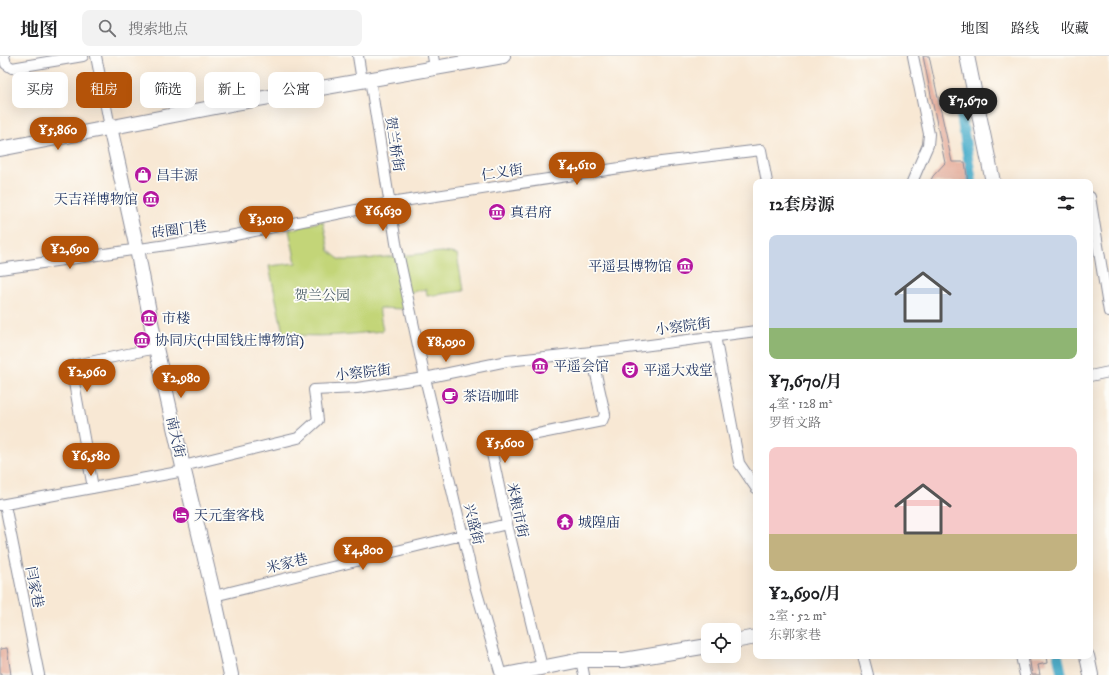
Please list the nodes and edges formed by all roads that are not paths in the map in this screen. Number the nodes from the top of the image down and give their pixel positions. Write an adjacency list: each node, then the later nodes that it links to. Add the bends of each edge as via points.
1 (4, 56): 2 (street, via 6,64 12,68)
2 (83, 56)
3 (96, 56): 10 (street)
4 (358, 56): 9 (street, 贺兰桥街)
5 (503, 56): 8 (street)
6 (914, 56): 13 (street, via 929,134 928,145)
7 (967, 56): 14 (street)
8 (434, 62): 9 (street)
9 (366, 80): 10 (street); 15 (street, 贺兰桥街)
10 (110, 127): 11 (street); 17 (street, 南大街)
11 (0, 149)
12 (766, 179): 15 (street, 仁义街, via 761,150 653,163)
13 (913, 179)
14 (992, 179)
15 (390, 203): 17 (street, 砖圈门巷, via 230,236); 26 (street, 贺兰桥街)
16 (1093, 215): 19 (street)
17 (137, 250): 18 (street, 砖圈门巷); 22 (street, 南大街)
18 (0, 269)
19 (1109, 312)
20 (753, 330): 21 (street, 小察院街)
21 (715, 336): 23 (street, 小察院街); 28 (street, via 739,463)
22 (156, 348): 27 (street, 南大街); 29 (street, via 71,366)
23 (591, 352): 26 (street, 小察院街, via 507,361); 31 (street, 米粮市街, via 605,414 602,421 498,442 491,449)
24 (1109, 372): 25 (street)
25 (1093, 375)
26 (425, 378): 27 (street, 小察院街, via 357,388 314,390 318,420 298,438); 32 (street, 兴盛街)
27 (183, 468): 29 (street); 33 (street, 南大街)
28 (753, 484)
29 (93, 488): 30 (street)
30 (2, 505): 42 (street, 闫家巷)
31 (507, 524): 32 (street, 米家巷); 41 (street, 米粮市街)
32 (462, 535): 33 (street, 米家巷); 44 (street, 兴盛街)
33 (214, 596): 43 (street, 南大街)
34 (753, 638): 35 (street)
35 (741, 640)
36 (701, 647): 40 (street, via 624,660)
37 (864, 659): 47 (street)
38 (1022, 659): 48 (street)
39 (1087, 659): 49 (street)
40 (581, 660): 41 (street); 46 (street)
41 (542, 667): 45 (street)
42 (39, 675)
43 (231, 675)
44 (501, 675)
45 (505, 675)
46 (584, 675)
47 (868, 675)
48 (1025, 675)
49 (1091, 675)

